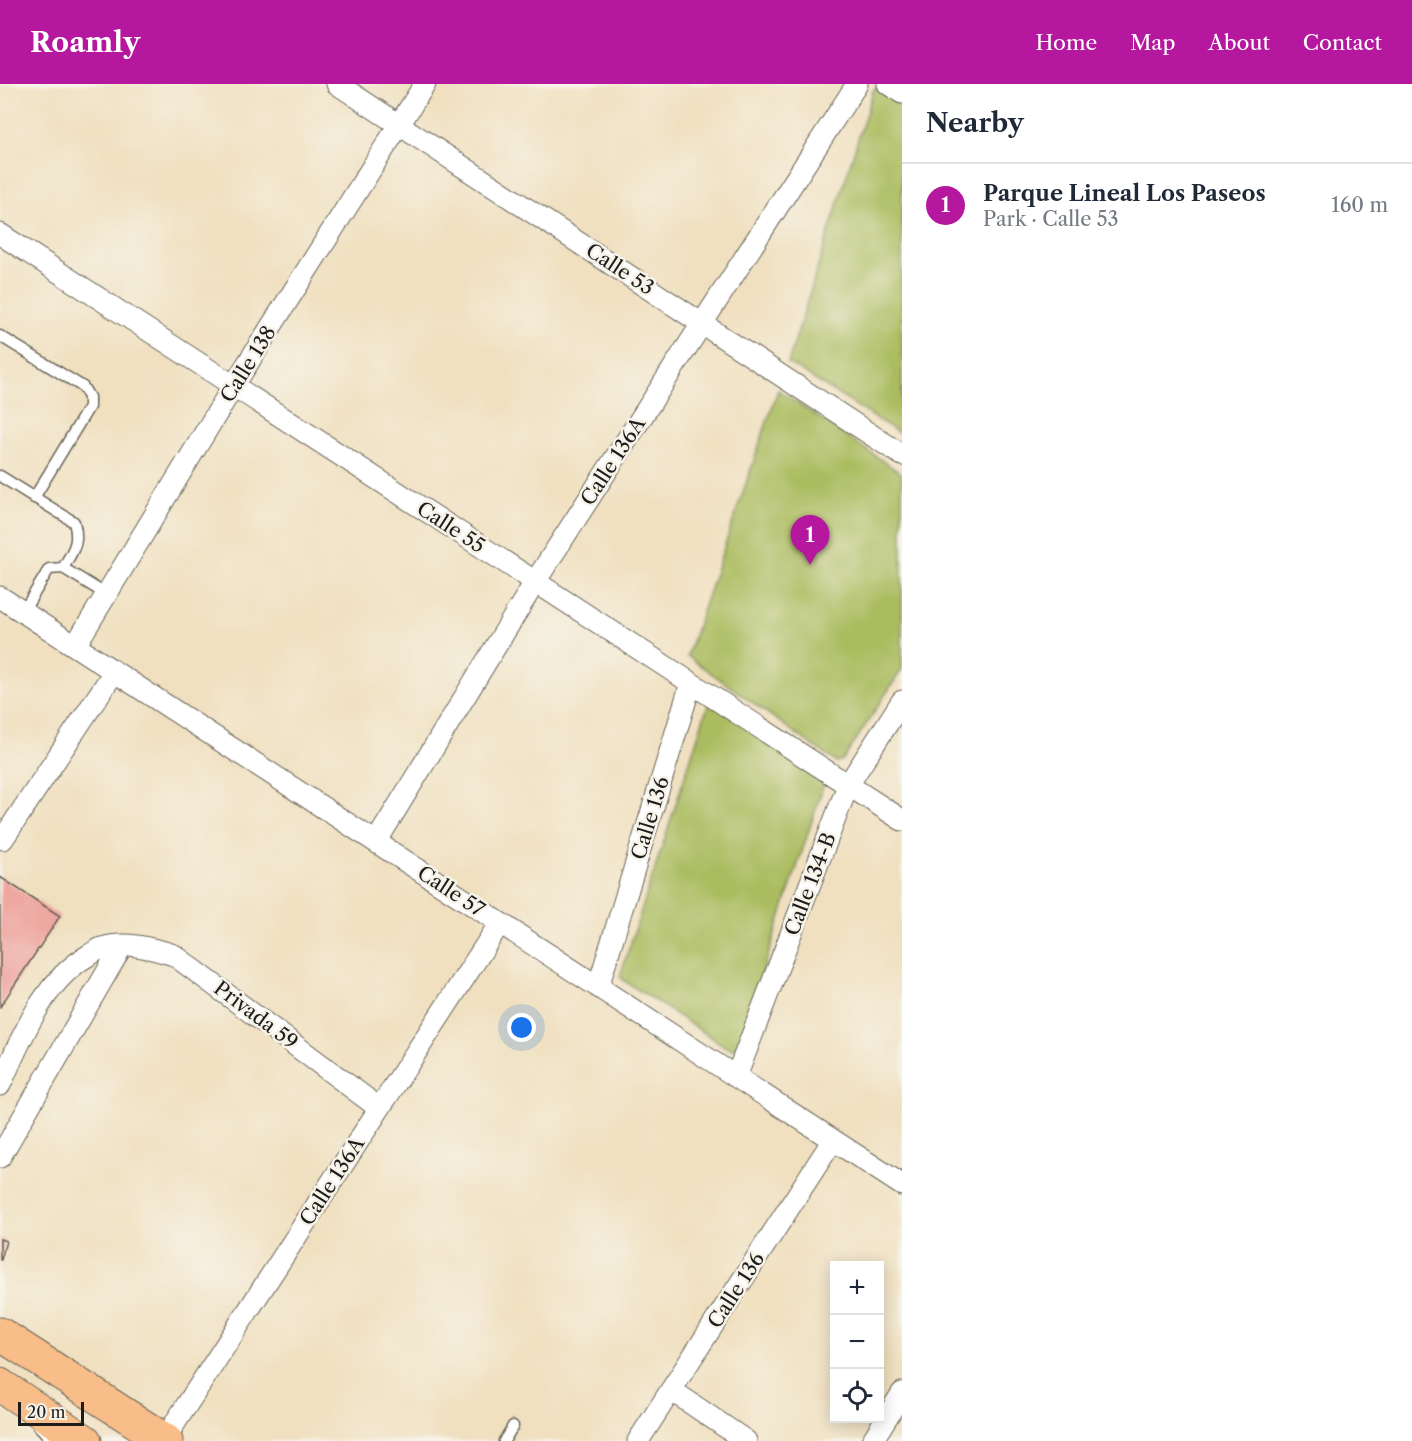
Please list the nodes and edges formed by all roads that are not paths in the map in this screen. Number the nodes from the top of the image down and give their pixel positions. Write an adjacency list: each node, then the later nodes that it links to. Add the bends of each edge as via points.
1 (337, 84): 6 (street, Calle 53)
2 (425, 84): 6 (street, Calle 138)
3 (857, 84): 8 (street, Calle 136A)
4 (888, 84): 5 (street)
5 (902, 93)
6 (399, 124): 8 (street, Calle 53); 10 (street, Calle 138)
7 (0, 234): 10 (street, Calle 55)
8 (703, 324): 11 (street, Calle 53); 15 (street, Calle 136A)
9 (0, 336): 13 (lane, via 83,387 89,396 89,407)
10 (234, 385): 15 (street, Calle 55); 16 (street, Calle 138)
11 (902, 454)
12 (0, 476): 13 (lane)
13 (34, 498): 14 (lane, via 74,522 77,542)
14 (63, 568): 16 (lane); 18 (lane, via 49,569)
15 (535, 582): 21 (street, Calle 55); 26 (street, Calle 136A)
16 (106, 595): 19 (street, Calle 138)
17 (0, 597): 18 (street, Calle 57)
18 (23, 612): 19 (street, Calle 57)
19 (75, 646): 20 (street, Calle 57)
20 (114, 672): 25 (street); 26 (street, Calle 57)
21 (691, 683): 23 (street, Calle 55); 29 (street, Calle 136)
22 (902, 701): 23 (street, Calle 134-B)
23 (848, 785): 24 (street, Calle 55); 30 (street, Calle 134-B)
24 (902, 820)
25 (3, 839)
26 (375, 842): 27 (street, Calle 57)
27 (500, 923): 29 (street, Calle 57); 32 (street, Calle 136A)
28 (122, 946): 31 (street, Privada 59, via 101,948 60,976); 32 (street, Privada 59, via 149,947 174,955); 34 (street)
29 (598, 987): 30 (street, Calle 57)
30 (736, 1077): 33 (street, Calle 57)
31 (0, 1085)
32 (379, 1108): 41 (street, Calle 136A)
33 (833, 1140): 35 (street, Calle 57); 38 (street, Calle 136)
34 (0, 1157)
35 (902, 1185)
36 (0, 1334): 41 (main road)
37 (8, 1390): 42 (lane); 43 (main road)
38 (671, 1390): 45 (street, Calle 136); 46 (street)
39 (902, 1394): 47 (street)
40 (513, 1426): 44 (lane)
41 (165, 1440)
42 (53, 1441)
43 (85, 1441)
44 (504, 1441)
45 (638, 1441)
46 (746, 1441)
47 (872, 1441)

